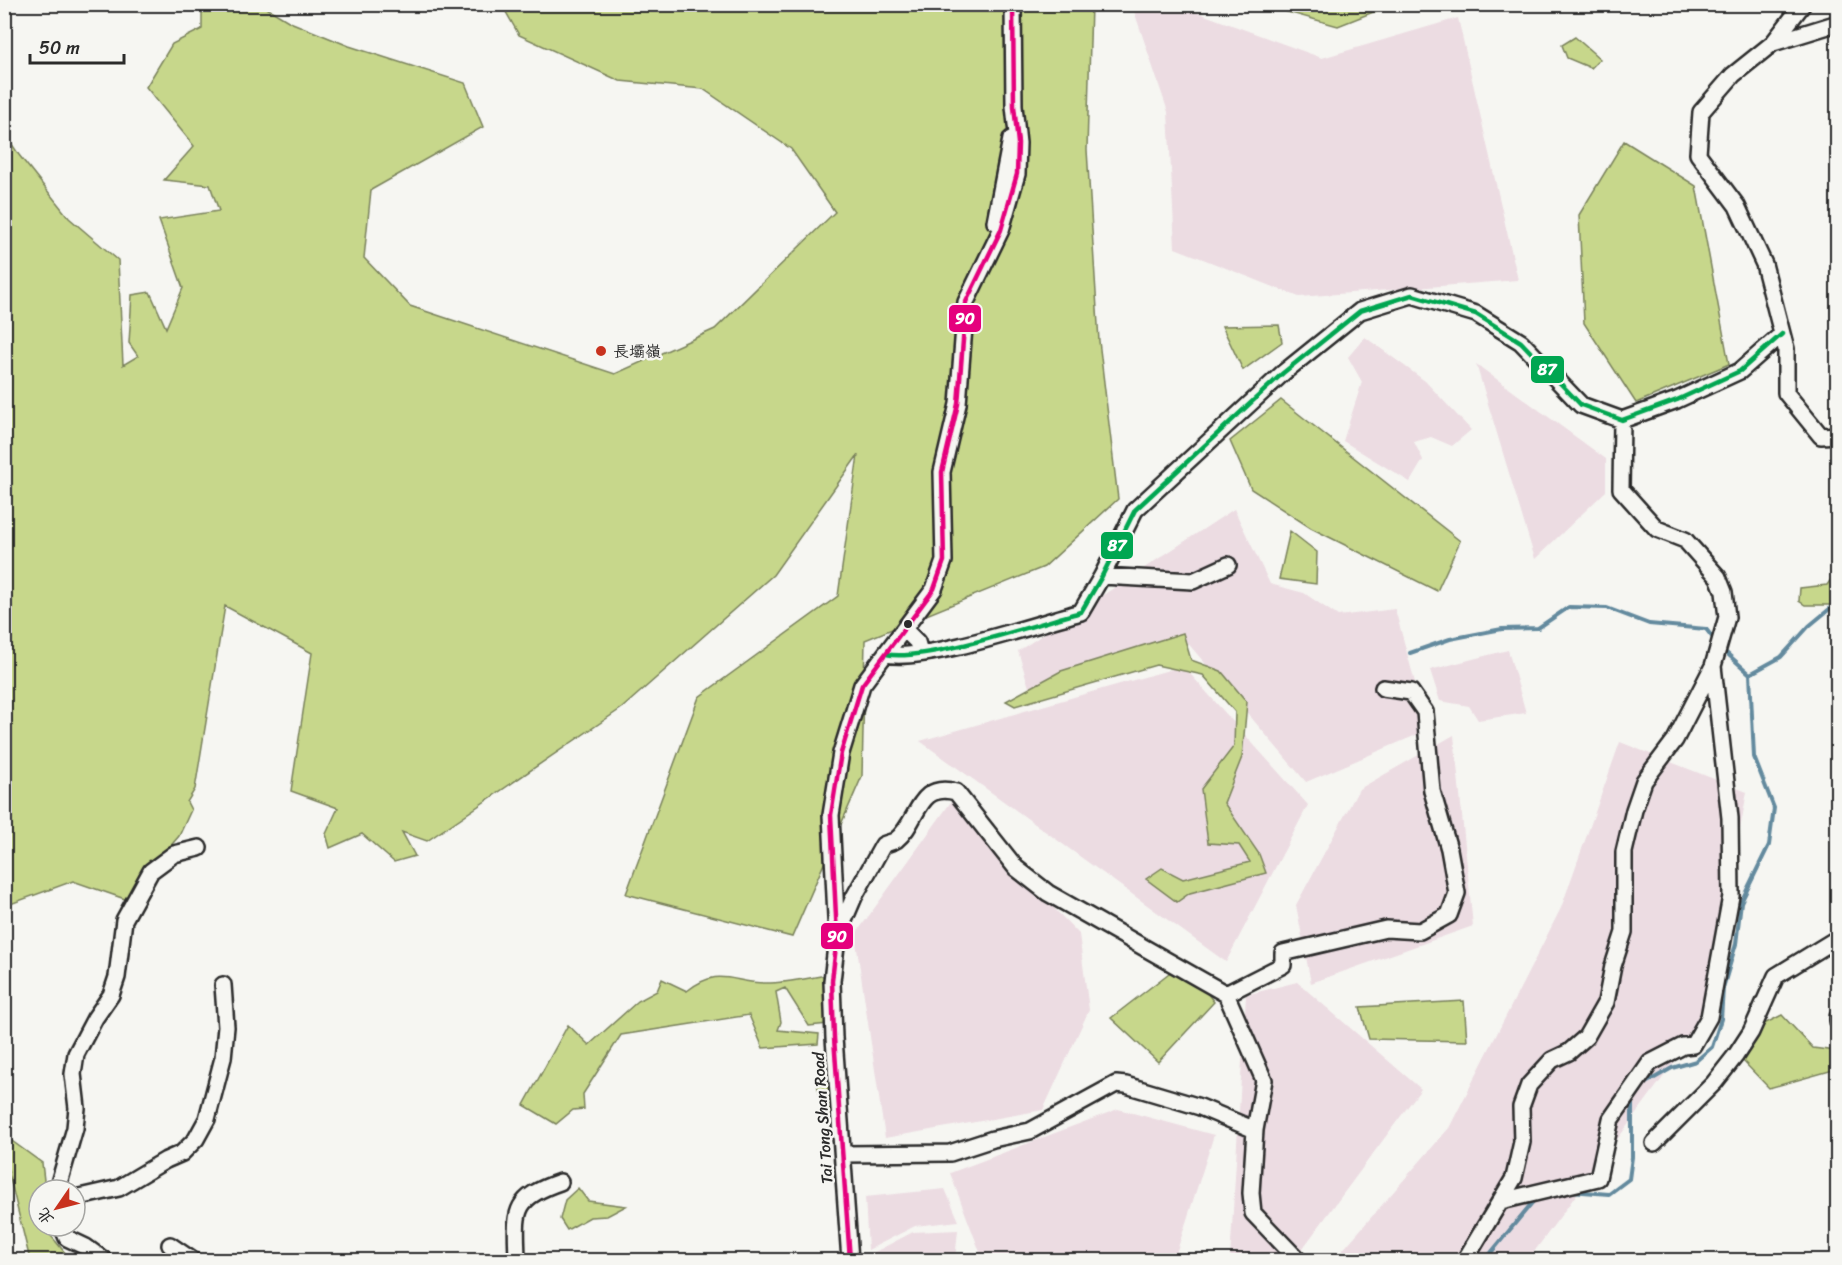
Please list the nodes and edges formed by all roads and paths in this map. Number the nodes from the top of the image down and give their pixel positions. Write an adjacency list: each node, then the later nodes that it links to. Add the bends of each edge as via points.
1 (1013, 4): 10 (street, Tai Tong Shan Road, via 1015,113 990,254 966,302 958,404 942,472 944,561 934,589)
2 (1803, 4): 4 (street)
3 (1838, 23): 4 (street)
4 (1773, 43): 5 (street, via 1733,75 1701,112 1698,154 1737,206 1764,264)
5 (1782, 334): 6 (street, via 1740,371); 7 (street, via 1786,393 1821,436)
6 (1622, 420): 9 (street, via 1581,405 1521,342 1476,314 1412,295 1402,298 1360,311 1283,373 1134,510); 13 (street, via 1621,489 1658,529 1685,540 1718,577 1724,591 1727,617)
7 (1838, 435)
8 (1228, 565): 9 (street, via 1193,581)
9 (1102, 576): 11 (street, via 1081,612)
10 (904, 629): 11 (street, via 917,642); 12 (street, Tai Tong Shan Road)
11 (920, 652): 12 (street)
12 (886, 654): 16 (street, Tai Tong Shan Road, via 862,686 841,753 831,815)
13 (1713, 666): 26 (street, via 1675,740 1644,781 1634,810 1624,852 1624,932 1606,1002 1586,1037 1552,1060 1529,1085 1521,1107 1522,1142 1514,1178); 26 (street, via 1730,818 1731,896 1709,1017 1693,1045 1650,1063 1611,1119 1598,1178)
14 (1383, 688): 19 (street, via 1411,692 1425,712 1432,790 1449,849 1456,894 1449,915 1420,930 1386,929 1283,953 1284,965)
15 (199, 848): 23 (street, via 174,854 151,871 124,920 111,994 76,1054 75,1128)
16 (837, 937): 19 (street, via 883,845 896,840 928,794 943,788 956,792 1017,868 1048,893); 22 (street, Tai Tong Shan Road, via 832,981)
17 (1838, 938): 21 (street, via 1776,976 1751,1032 1736,1054 1714,1083)
18 (223, 985): 25 (street, via 223,1058 207,1119 196,1139 182,1153 119,1188)
19 (1226, 994): 20 (street, via 1264,1080)
20 (1255, 1130): 22 (street, via 1200,1107 1116,1084 1030,1131 950,1153); 33 (street, via 1253,1213)
21 (1654, 1143)
22 (844, 1154): 32 (street, Tai Tong Shan Road)
23 (60, 1178)
24 (560, 1182): 31 (street, via 534,1191 519,1209)
25 (87, 1195)
26 (1501, 1201): 34 (street)
27 (67, 1238): 29 (street)
28 (170, 1245): 30 (street)
29 (104, 1260)
30 (192, 1260)
31 (517, 1260)
32 (850, 1260)
33 (1298, 1260)
34 (1465, 1260)

